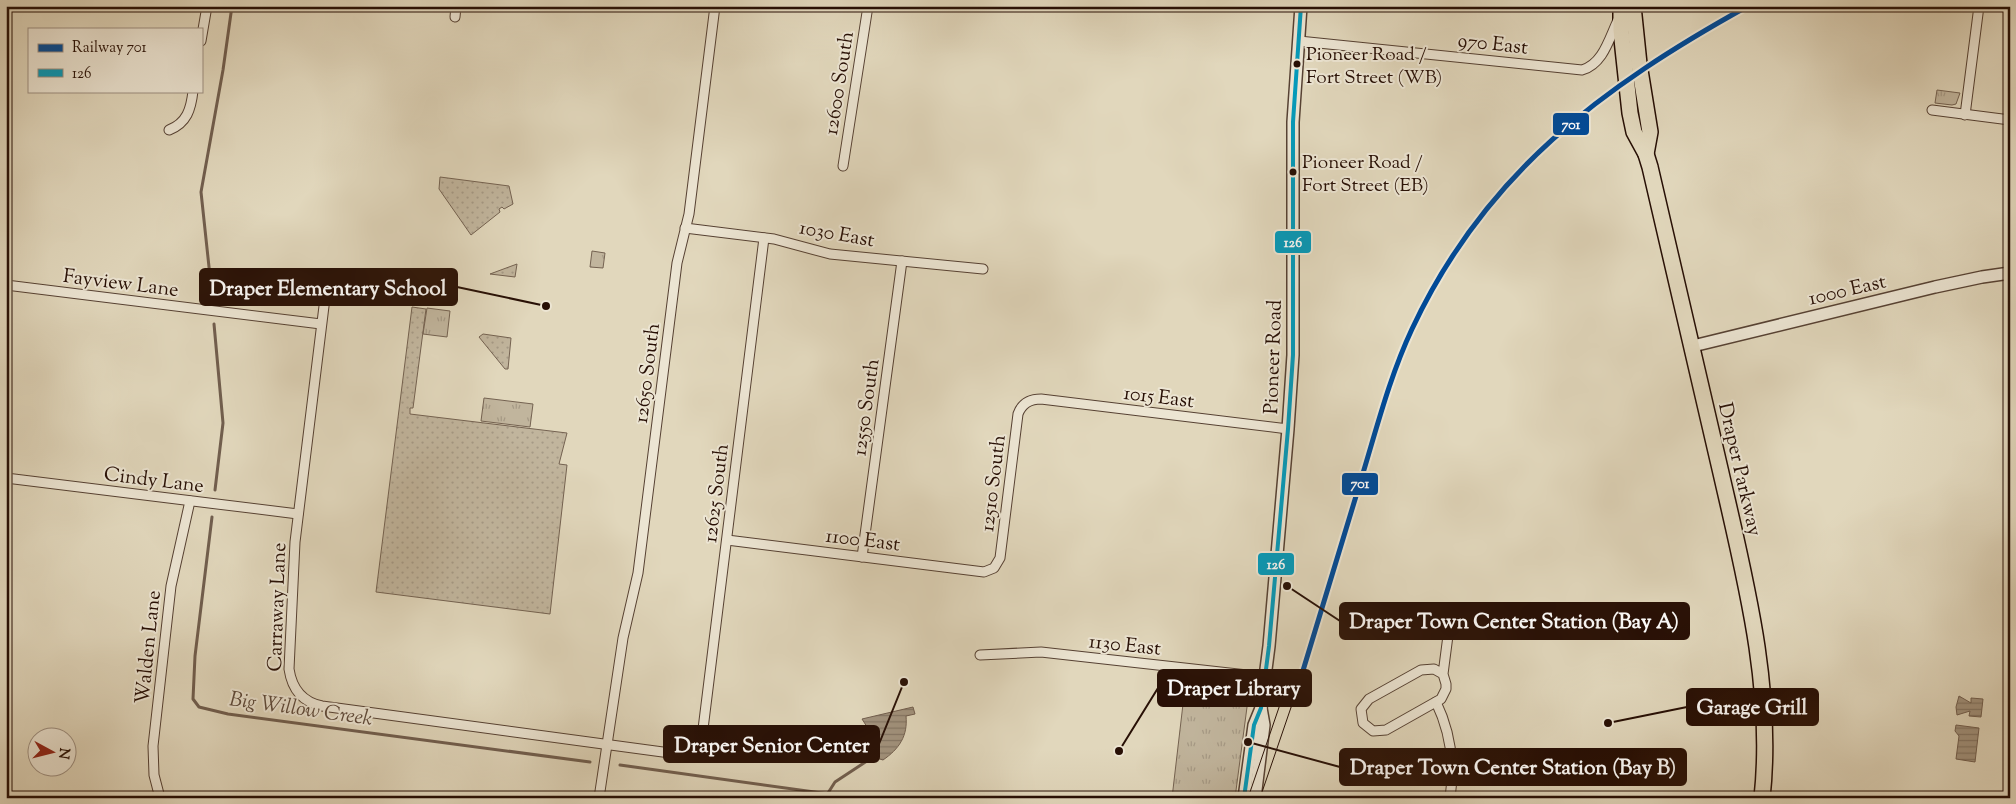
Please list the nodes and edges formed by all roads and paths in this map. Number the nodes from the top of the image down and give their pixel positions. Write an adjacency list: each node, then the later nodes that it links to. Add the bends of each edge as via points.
1 (207, 6): 9 (street)
2 (456, 6): 8 (street)
3 (715, 6): 17 (street, 12650 South)
4 (868, 6): 16 (street, 12600 South)
5 (1301, 6): 10 (street, Pioneer Road)
6 (1979, 6): 13 (street)
7 (1625, 9): 10 (street, 970 East, via 1600,58 1593,65 1577,70); 25 (main road, Draper Parkway, via 1621,30 1630,113 1634,132 1646,154)
8 (455, 17)
9 (202, 35)
10 (1299, 41): 27 (street, Pioneer Road, via 1293,122 1293,356)
11 (194, 92): 15 (street, via 185,120)
12 (1932, 110): 13 (street)
13 (1965, 114): 14 (street)
14 (2010, 120)
15 (169, 130)
16 (843, 166)
17 (685, 228): 18 (street, 1030 East); 40 (street, 12650 South, via 677,263 638,573)
18 (764, 238): 19 (street, 1030 East, via 830,254); 31 (street, 12625 South)
19 (902, 261): 20 (street, 1030 East); 32 (street, 12550 South)
20 (983, 269)
21 (2010, 273): 25 (street, 1000 East, via 1982,276)
22 (6, 286): 24 (street, Fayview Lane)
23 (324, 298): 24 (street, Carraway Lane)
24 (321, 324): 30 (street, Carraway Lane)
25 (1693, 346): 47 (main road, Draper Parkway, via 1757,643 1764,734)
26 (1026, 402): 27 (street, 1015 East, via 1041,399); 33 (street, 12510 South, via 1018,414 1000,558)
27 (1288, 429): 37 (street, Pioneer Road)
28 (6, 478): 29 (street, Cindy Lane)
29 (190, 501): 30 (street, Cindy Lane); 42 (street, Walden Lane, via 171,586 154,746 154,775)
30 (298, 514): 40 (street, Carraway Lane, via 290,669 292,683 304,699 322,706)
31 (727, 540): 32 (street, 1100 East); 41 (street, 12625 South, via 702,737)
32 (862, 557): 33 (street, 1100 East, via 984,572)
33 (994, 568)
34 (1449, 628): 36 (street)
35 (980, 655): 37 (street, 1130 East, via 1041,652)
36 (1443, 674): 38 (street, via 1446,689); 38 (street, via 1434,669 1421,670 1369,699 1360,715 1367,728 1379,732)
37 (1265, 677): 39 (street, Pioneer Road)
38 (1436, 702): 46 (street, via 1451,749)
39 (1261, 708): 44 (street, Pioneer Road, via 1254,726); 45 (street, Pioneer Road, via 1264,725)
40 (607, 744): 41 (street, Carraway Lane, via 680,755); 43 (street, 12650 South)
41 (694, 751)
42 (160, 798)
43 (599, 798)
44 (1244, 798)
45 (1255, 798)
46 (1450, 798)
47 (1762, 798)

